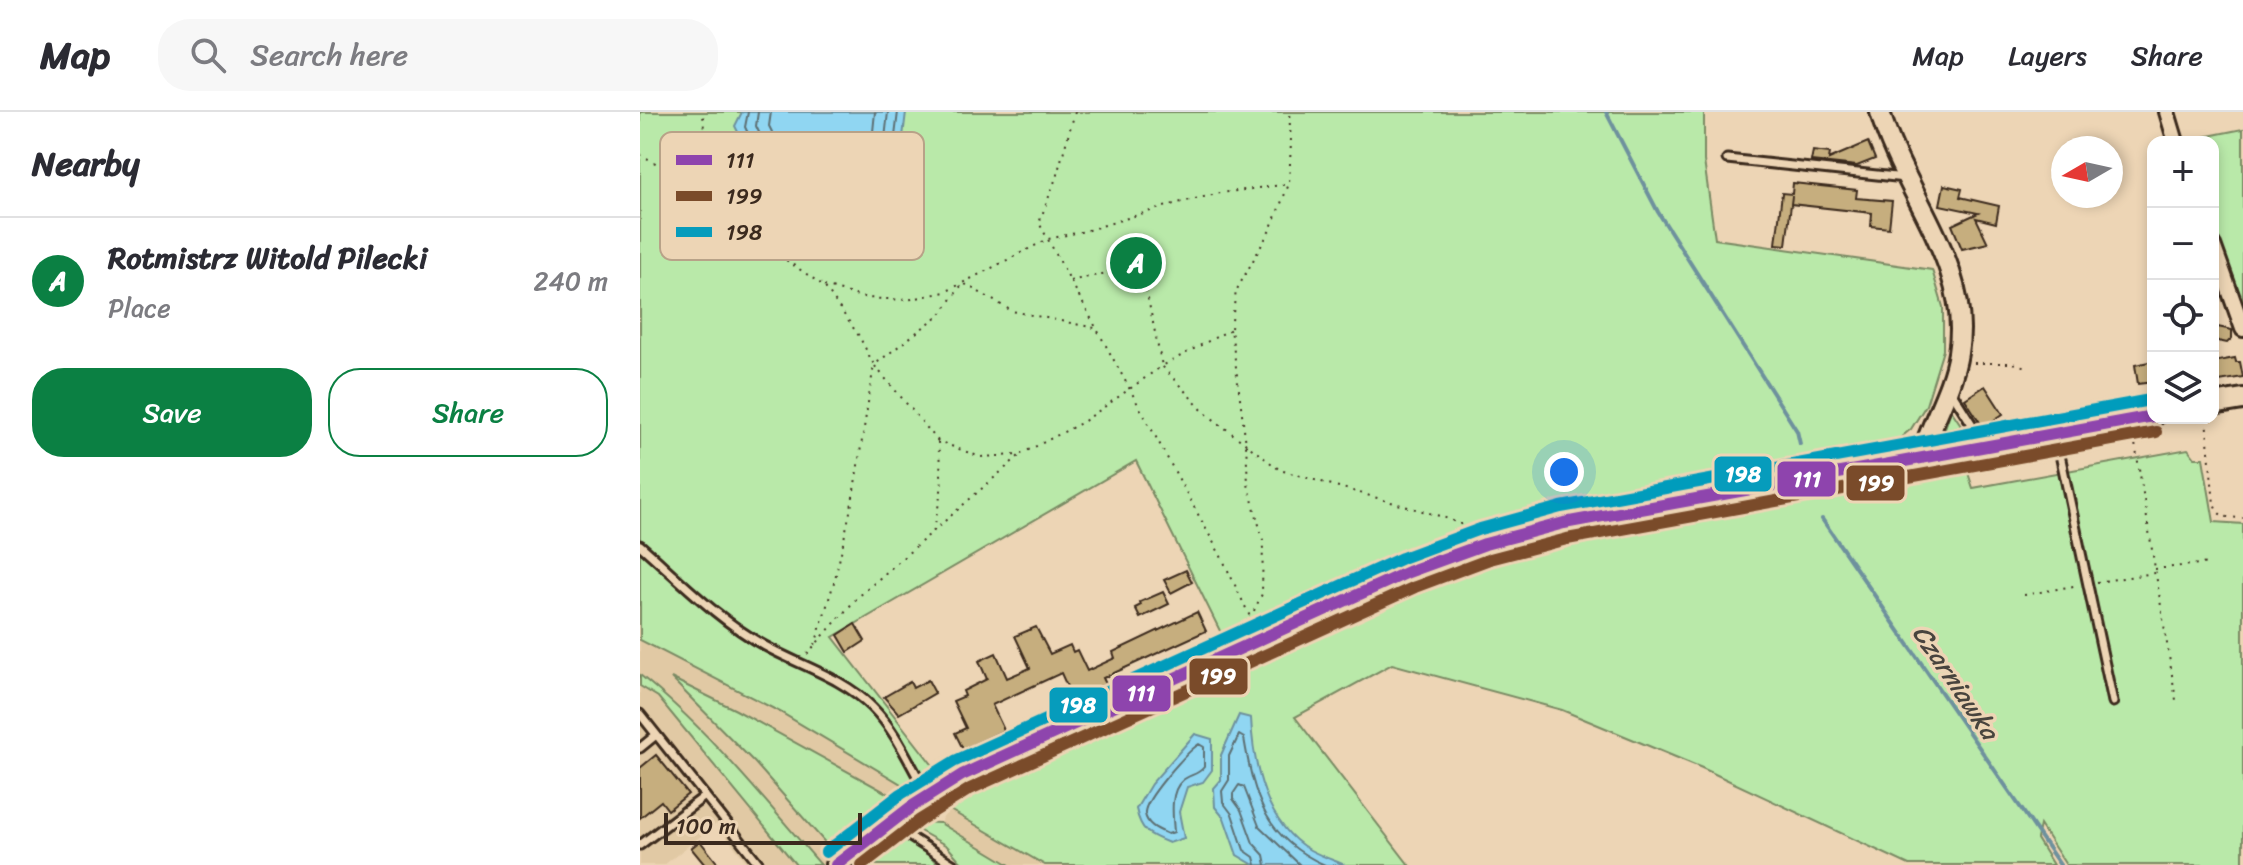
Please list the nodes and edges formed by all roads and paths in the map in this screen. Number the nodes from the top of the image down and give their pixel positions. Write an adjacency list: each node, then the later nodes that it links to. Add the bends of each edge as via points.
1 (703, 112): 6 (path)
2 (1075, 112): 13 (path, via 1039,223)
3 (1289, 112): 12 (path)
4 (1880, 112): 11 (street)
5 (2167, 112): 7 (street)
6 (704, 132)
7 (2174, 136)
8 (640, 154): 10 (path)
9 (1727, 159): 11 (lane)
10 (660, 166)
11 (1907, 178): 24 (street, via 1953,283 1960,335)
12 (1289, 184): 13 (path, via 1177,203); 22 (path, via 1236,291)
13 (1048, 239): 18 (path); 19 (path)
14 (786, 260): 20 (path)
15 (2219, 262): 23 (street)
16 (1132, 268): 17 (path, via 1134,277); 17 (path, via 1130,257 1148,253 1153,273); 18 (path)
17 (1143, 275): 26 (path)
18 (1068, 281): 21 (path)
19 (963, 283): 20 (path, via 907,300 865,298); 21 (path, via 1012,311); 25 (path, via 942,313)
20 (824, 286): 25 (path)
21 (1095, 328): 29 (path)
22 (1231, 329): 26 (path); 37 (path)
23 (2243, 329)
24 (1957, 362): 27 (path); 28 (street)
25 (874, 365): 36 (path); 49 (path, via 852,503)
26 (1162, 366): 29 (path); 37 (path, via 1204,412)
27 (2026, 367)
28 (1948, 387): 38 (lane); 40 (street, via 1925,445)
29 (1128, 388): 39 (path, via 1083,422); 47 (path)
30 (2243, 399): 31 (main road)
31 (2219, 403)
32 (2147, 417): 34 (main road)
33 (2206, 424): 41 (path, via 2217,513)
34 (2055, 434): 38 (main road); 52 (lane)
35 (2133, 434): 46 (path)
36 (938, 441): 39 (path, via 980,457); 42 (path, via 942,485)
37 (1246, 444): 43 (path, via 1280,470 1443,517); 47 (path, via 1248,484 1264,561 1262,594)
38 (1986, 447): 40 (main road)
39 (1019, 455): 42 (path)
40 (1925, 458): 43 (main road)
41 (2243, 518)
42 (934, 531): 49 (path, via 857,598)
43 (1497, 539): 48 (main road, via 1407,572)
44 (640, 545): 50 (lane, via 726,621)
45 (2209, 563): 46 (path)
46 (2155, 569): 51 (path)
47 (1251, 617): 48 (path)
48 (1261, 638): 56 (main road, via 982,765)
49 (815, 645): 50 (path)
50 (801, 662): 56 (lane, via 871,706 896,735)
51 (2176, 700)
52 (2113, 702)
53 (640, 714): 54 (lane)
54 (656, 735): 55 (lane); 57 (lane)
55 (640, 748)
56 (929, 795): 58 (main road)
57 (705, 796): 59 (lane); 60 (lane)
58 (892, 821): 61 (main road); 62 (lane)
59 (640, 845)
60 (760, 865)
61 (836, 865)
62 (954, 865)

